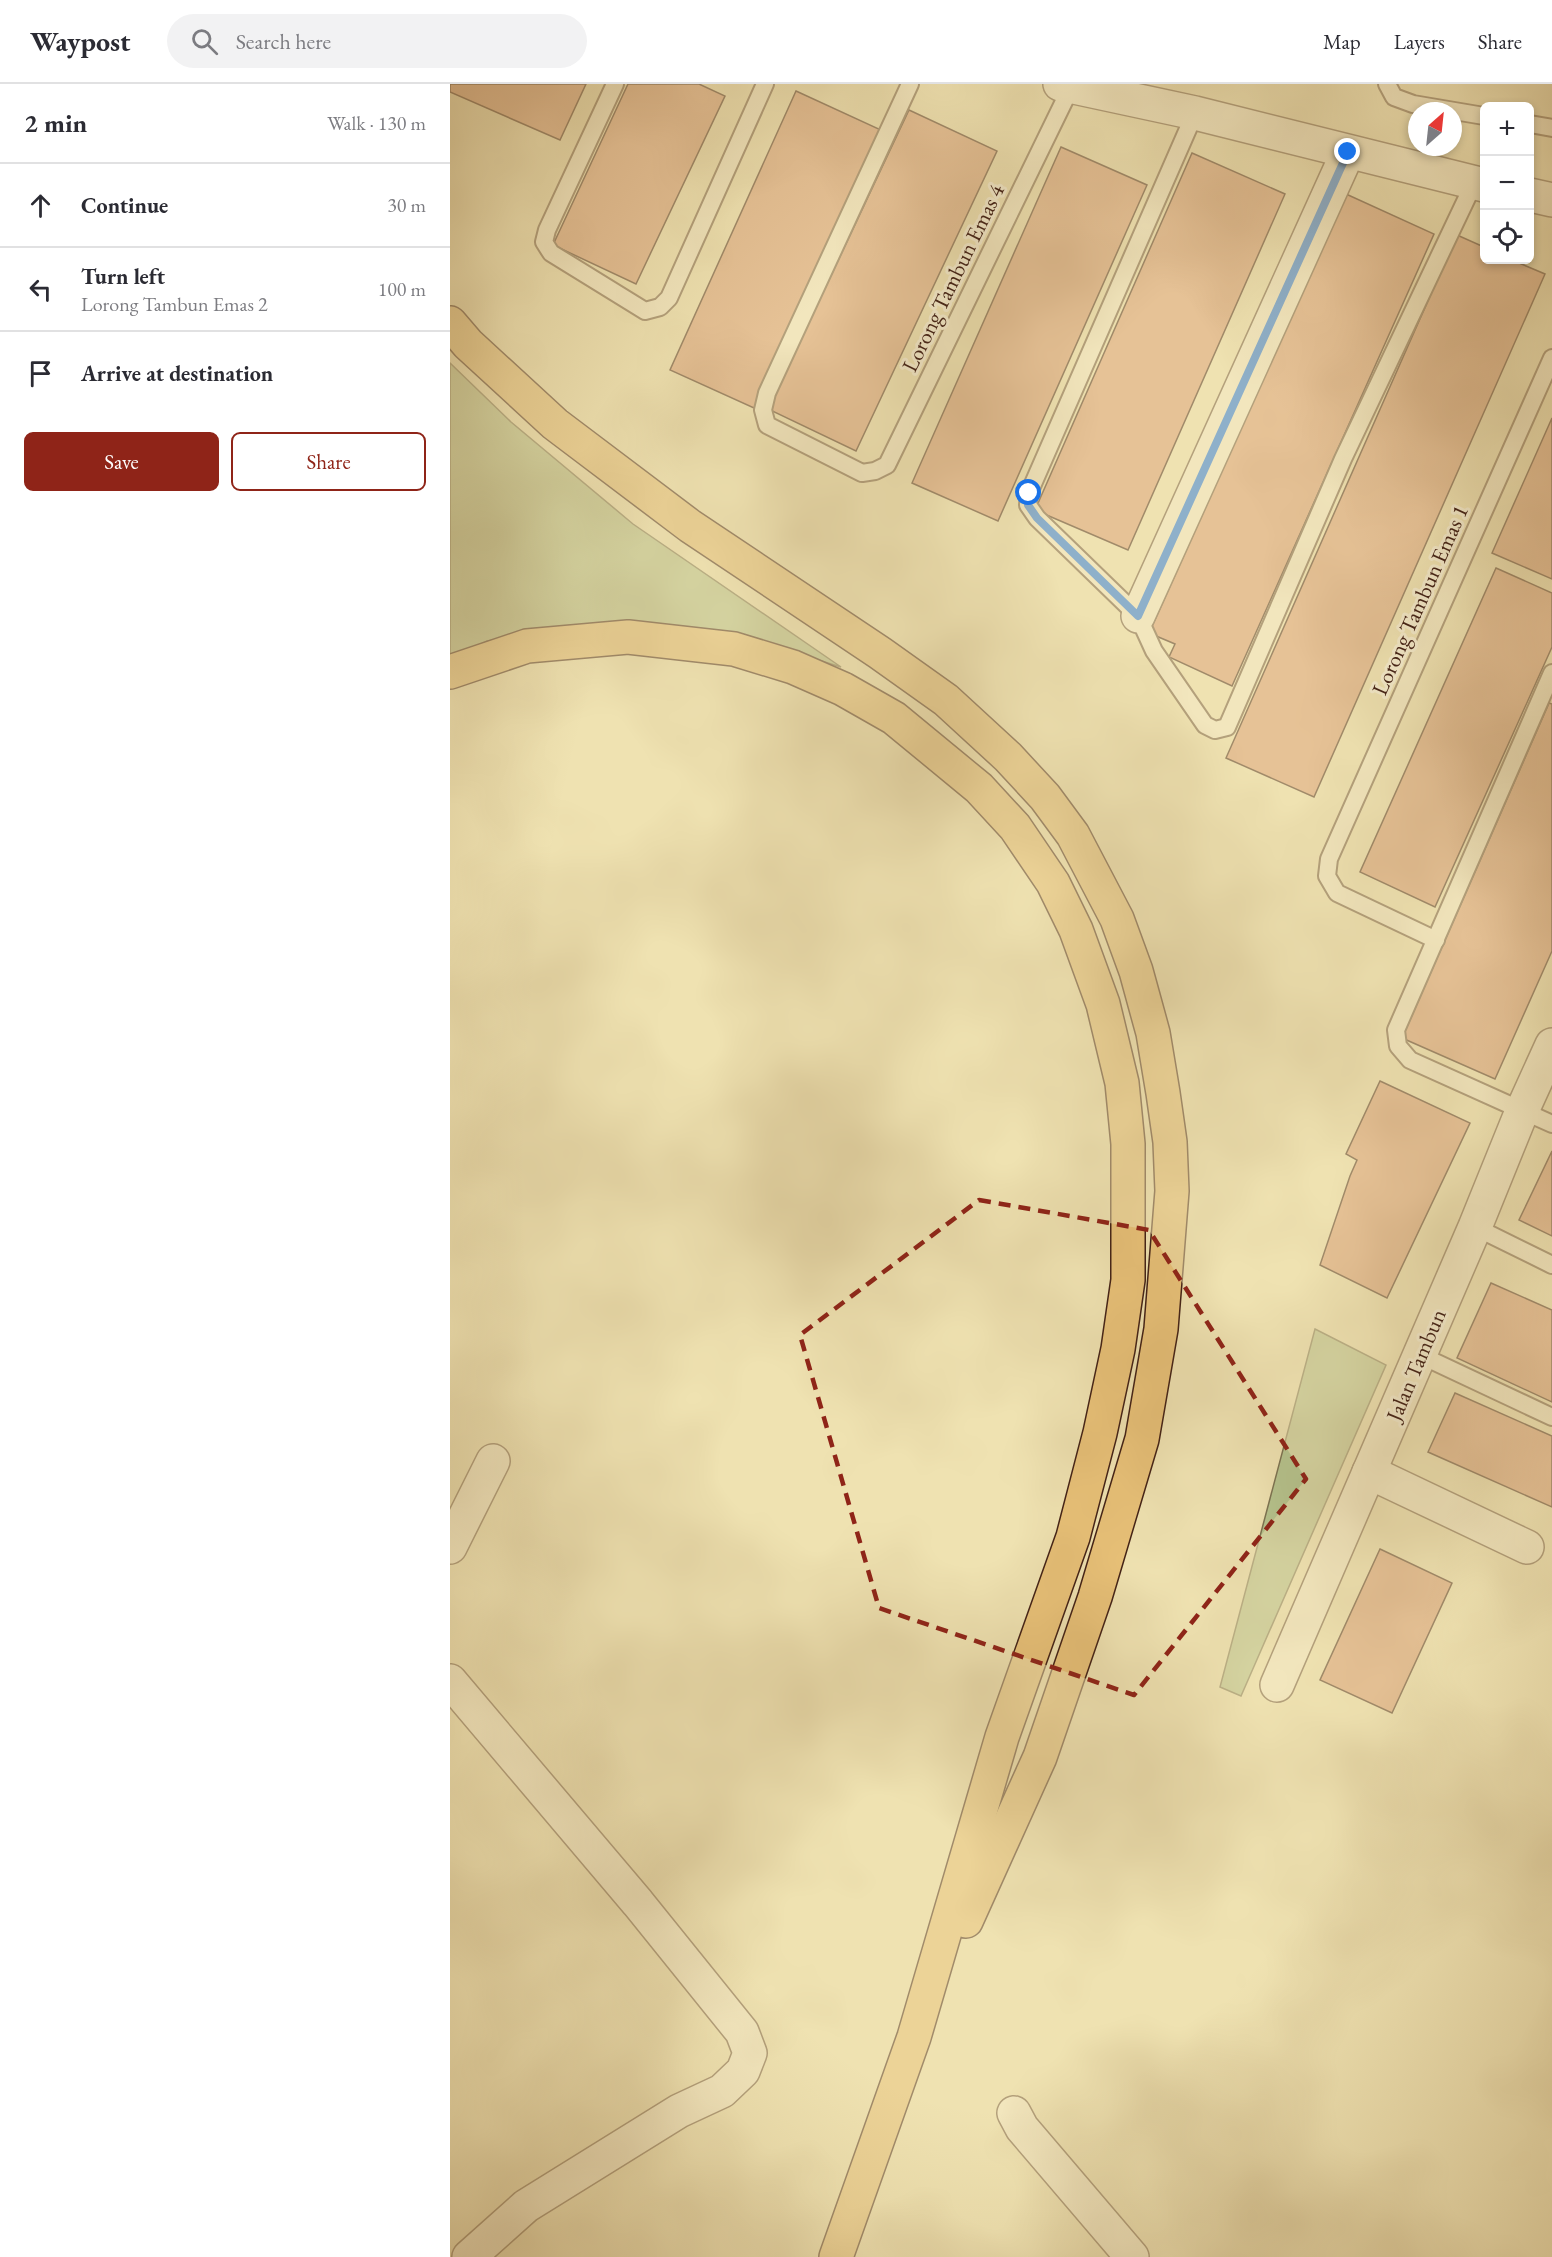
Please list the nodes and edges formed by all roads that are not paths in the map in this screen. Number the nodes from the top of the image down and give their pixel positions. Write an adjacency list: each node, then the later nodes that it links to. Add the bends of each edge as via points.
1 (615, 84): 2 (lane, via 544,242 551,253 645,312 660,307 669,298)
2 (765, 84)
3 (910, 84): 5 (lane, Lorong Tambun Emas 4, via 767,393 763,410 766,425 862,472 887,465)
4 (1387, 84): 7 (lane, via 1395,97 1413,104)
5 (1066, 85): 6 (street)
6 (1195, 113): 10 (street); 16 (lane, via 1029,493 1028,505 1037,518)
7 (1480, 115)
8 (1534, 125): 9 (lane)
9 (1552, 128)
10 (1348, 152): 11 (street); 16 (street)
11 (1479, 184): 16 (lane, via 1343,459 1227,727 1215,730 1205,725 1154,651)
12 (1534, 196): 13 (street)
13 (1552, 200)
14 (450, 323): 33 (highway, via 555,424 690,526 946,700 1008,758 1045,797 1073,835 1117,919 1136,971 1163,1093 1172,1191 1161,1329 1142,1439 1095,1597 1040,1757)
15 (1552, 358): 19 (lane, Lorong Tambun Emas 1, via 1329,859 1327,876 1337,893)
16 (1138, 616)
17 (450, 672): 33 (highway, via 527,646 628,637 734,649 792,667 843,689 902,724 979,788 1015,827 1053,883 1076,930 1103,1004 1122,1083 1128,1144 1128,1280 1118,1349 1073,1537 1002,1737)
18 (1552, 673): 19 (lane)
19 (1436, 940): 21 (lane, via 1396,1030 1398,1046 1410,1060)
20 (1552, 1045): 21 (street, Jalan Tambun)
21 (1522, 1111): 22 (lane); 23 (street, Jalan Tambun)
22 (1552, 1124)
23 (1475, 1227): 24 (lane); 25 (street, Jalan Tambun)
24 (1552, 1264)
25 (1420, 1355): 26 (lane); 28 (street, Jalan Tambun)
26 (1552, 1416)
27 (493, 1461): 29 (street)
28 (1369, 1472): 30 (street); 32 (street, Jalan Tambun)
29 (450, 1547)
30 (1527, 1547)
31 (450, 1681): 35 (street, via 742,2032 750,2053 743,2071 722,2091 679,2110 526,2206)
32 (1277, 1685)
33 (914, 2037): 36 (highway)
34 (1014, 2113): 37 (street, via 1022,2128)
35 (469, 2257)
36 (836, 2257)
37 (1132, 2257)

